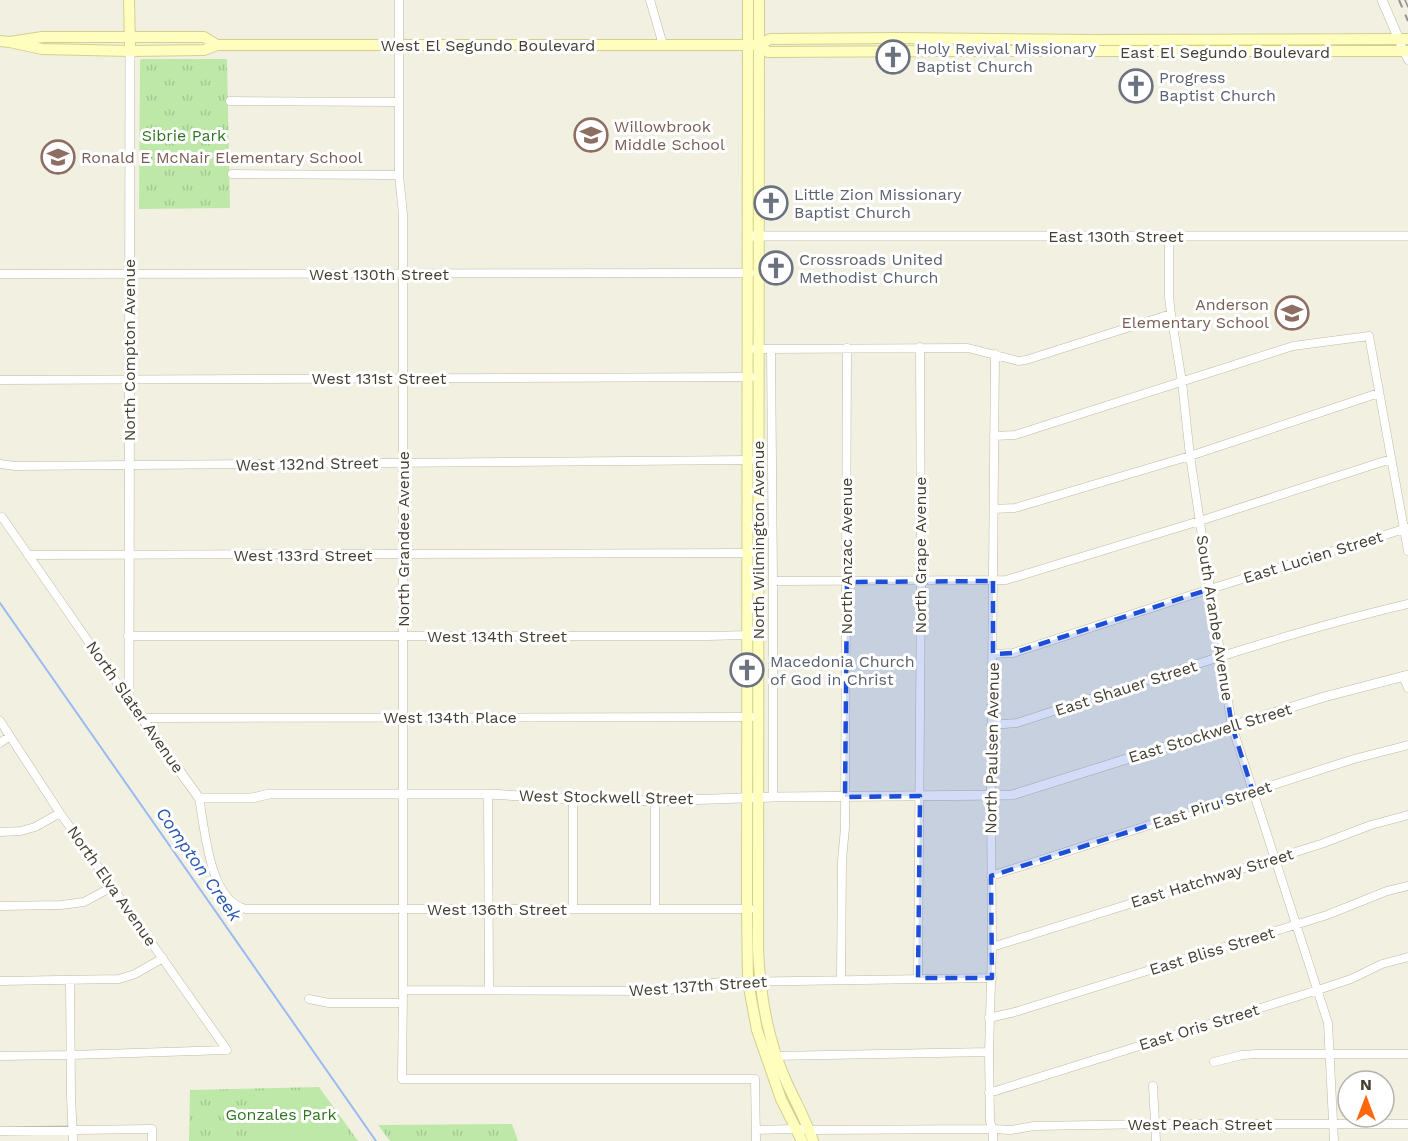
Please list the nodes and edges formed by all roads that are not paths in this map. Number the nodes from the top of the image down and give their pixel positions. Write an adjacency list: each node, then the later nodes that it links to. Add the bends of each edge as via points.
1 (129, 0): 7 (main road, North Compton Avenue)
2 (399, 0): 11 (street, North Grandee Avenue)
3 (650, 0): 12 (street)
4 (748, 0): 13 (main road)
5 (759, 0): 13 (main road, North Wilmington Avenue)
6 (1382, 0): 8 (street)
7 (130, 38): 9 (main road, West El Segundo Boulevard, via 42,37); 10 (main road, West El Segundo Boulevard, via 204,37); 14 (main road, North Compton Avenue)
8 (1404, 39): 13 (main road, East El Segundo Boulevard, via 819,38 770,39); 15 (street)
9 (5, 42): 14 (main road, West El Segundo Boulevard, via 42,49)
10 (217, 45): 11 (main road, West El Segundo Boulevard); 14 (main road, West El Segundo Boulevard, via 204,50)
11 (399, 45): 12 (main road, West El Segundo Boulevard); 17 (street, North Grandee Avenue)
12 (663, 45): 13 (main road, West El Segundo Boulevard)
13 (752, 46): 15 (main road, East El Segundo Boulevard, via 768,52); 20 (main road, North Wilmington Avenue)
14 (130, 51): 23 (street, North Compton Avenue)
15 (1407, 54)
16 (230, 101): 17 (street)
17 (399, 102): 19 (street, North Grandee Avenue)
18 (232, 174): 19 (street)
19 (399, 175): 26 (street, North Grandee Avenue)
20 (753, 236): 21 (street, East 130th Street); 24 (main road, North Wilmington Avenue)
21 (1169, 236): 22 (street, East 130th Street); 27 (street, South Aranbe Avenue)
22 (1408, 236)
23 (129, 273): 25 (street, West 130th Street); 26 (street, West 130th Street); 34 (street, North Compton Avenue)
24 (753, 273): 26 (street, West 130th Street); 30 (main road, North Wilmington Avenue)
25 (0, 274)
26 (402, 274): 35 (street, North Grandee Avenue)
27 (1171, 314): 32 (street, via 1026,360); 37 (street, South Aranbe Avenue)
28 (920, 347): 29 (street); 32 (street, via 968,348); 56 (street, North Grape Avenue)
29 (847, 348): 31 (street); 58 (street, North Anzac Avenue)
30 (753, 349): 31 (street); 33 (main road, North Wilmington Avenue)
31 (771, 349): 55 (street)
32 (995, 354): 39 (street, North Paulsen Avenue)
33 (753, 377): 35 (street, West 131st Street); 42 (main road, North Wilmington Avenue)
34 (129, 379): 35 (street, West 131st Street); 36 (street, West 131st Street); 45 (street, North Compton Avenue)
35 (402, 379): 43 (street, North Grandee Avenue)
36 (0, 380)
37 (1182, 382): 38 (street, via 1293,346 1369,336); 39 (street, via 1015,435); 40 (street, South Aranbe Avenue)
38 (1379, 393): 40 (street); 41 (street)
39 (994, 436): 46 (street, North Paulsen Avenue)
40 (1191, 456): 46 (street, via 1015,508); 48 (street, South Aranbe Avenue)
41 (1390, 459): 48 (street); 49 (street)
42 (753, 460): 43 (street, West 132nd Street); 51 (main road, North Wilmington Avenue)
43 (403, 463): 45 (street, West 132nd Street); 52 (street, North Grandee Avenue)
44 (0, 464): 45 (street, West 132nd Street)
45 (128, 466): 54 (street, North Compton Avenue)
46 (994, 509): 57 (street, North Paulsen Avenue)
47 (2, 518): 53 (street, North Slater Avenue)
48 (1200, 521): 57 (street, via 1015,578); 59 (street, South Aranbe Avenue)
49 (1406, 528): 50 (street); 59 (street, East Lucien Street)
50 (1408, 551)
51 (752, 553): 52 (street, West 133rd Street); 61 (main road, North Wilmington Avenue)
52 (403, 554): 54 (street, West 133rd Street); 63 (street, North Grandee Avenue)
53 (28, 555): 54 (street, West 133rd Street); 68 (street, North Slater Avenue)
54 (128, 555): 62 (street, North Compton Avenue)
55 (773, 581): 58 (street); 84 (street)
56 (921, 581): 57 (street); 58 (street); 83 (street, North Grape Avenue)
57 (993, 581): 64 (street, North Paulsen Avenue)
58 (846, 582): 85 (street, North Anzac Avenue)
59 (1209, 589): 64 (street, East Lucien Street, via 1013,653); 65 (street, South Aranbe Avenue)
60 (1408, 604): 65 (street, East Shauer Street)
61 (752, 635): 63 (street, West 134th Street); 70 (main road, North Wilmington Avenue)
62 (128, 636): 63 (street, West 134th Street); 68 (street, North Compton Avenue)
63 (403, 636): 69 (street, North Grandee Avenue)
64 (993, 654): 73 (street, North Paulsen Avenue)
65 (1221, 657): 73 (street, East Shauer Street, via 1017,723); 74 (street, South Aranbe Avenue)
66 (1406, 675): 67 (street); 74 (street, East Stockwell Street)
67 (1408, 688)
68 (129, 700): 71 (street, North Slater Avenue)
69 (403, 717): 70 (street, West 134th Place); 71 (street, West 134th Place); 79 (street, North Grandee Avenue)
70 (753, 717): 87 (main road, North Wilmington Avenue)
71 (142, 718): 86 (street, North Slater Avenue)
72 (0, 721): 75 (street, North Elva Avenue)
73 (991, 725): 81 (street, North Paulsen Avenue)
74 (1232, 726): 78 (street, South Aranbe Avenue); 82 (street, East Stockwell Street)
75 (10, 736): 76 (street); 90 (street, North Elva Avenue)
76 (0, 743)
77 (1408, 745): 78 (street, East Piru Street)
78 (1253, 792): 93 (street, South Aranbe Avenue); 94 (street, East Piru Street)
79 (403, 794): 80 (street, West Stockwell Street); 86 (street, West Stockwell Street); 99 (street, North Grandee Avenue)
80 (488, 794): 88 (street, West Stockwell Street); 100 (street)
81 (991, 795): 82 (street, West Stockwell Street); 83 (street, West Stockwell Street); 94 (street, North Paulsen Avenue)
82 (1012, 795)
83 (920, 796): 85 (street, West Stockwell Street); 108 (street, North Grape Avenue)
84 (773, 797): 85 (street, West Stockwell Street); 87 (street, West Stockwell Street)
85 (845, 797): 110 (street, North Anzac Avenue)
86 (199, 798): 98 (street, North Slater Avenue, via 212,870 225,895)
87 (753, 798): 89 (street, West Stockwell Street); 103 (main road, North Wilmington Avenue)
88 (573, 799): 89 (street, West Stockwell Street); 101 (street)
89 (655, 801): 102 (street)
90 (60, 813): 92 (street, via 35,827); 96 (street, North Elva Avenue)
91 (1408, 815): 93 (street, East Hatchway Street)
92 (0, 832)
93 (1274, 859): 104 (street, South Aranbe Avenue); 105 (street, East Hatchway Street)
94 (991, 876): 105 (street, North Paulsen Avenue)
95 (1408, 886): 104 (street, East Bliss Street)
96 (112, 887): 97 (street, via 84,902 61,906); 107 (street, North Elva Avenue)
97 (0, 906)
98 (237, 907): 99 (street, West 136th Street)
99 (403, 909): 100 (street, West 136th Street); 114 (street, North Grandee Avenue)
100 (488, 909): 101 (street, West 136th Street); 115 (street)
101 (573, 909): 102 (street, West 136th Street)
102 (655, 909): 103 (street, West 136th Street)
103 (752, 909): 113 (main road, North Wilmington Avenue, via 758,949)
104 (1295, 925): 116 (street, South Aranbe Avenue); 119 (street, East Bliss Street)
105 (992, 947): 109 (street, North Paulsen Avenue)
106 (1408, 957): 116 (street, East Oris Street)
107 (163, 958): 111 (street, via 119,979); 123 (street, North Elva Avenue, via 227,1050)
108 (918, 978): 109 (street, West 137th Street); 110 (street, West 137th Street)
109 (992, 978): 119 (street, North Paulsen Avenue)
110 (841, 979): 113 (street, West 137th Street)
111 (70, 980): 112 (street); 123 (street)
112 (0, 981)
113 (754, 981): 115 (street, West 137th Street, via 663,991); 125 (main road, North Wilmington Avenue, via 764,1012)
114 (404, 990): 115 (street, West 137th Street); 118 (street, North Grandee Avenue)
115 (489, 990)
116 (1318, 990): 121 (street, South Aranbe Avenue, via 1328,1023); 128 (street, East Oris Street)
117 (309, 999): 118 (street, via 329,1003)
118 (403, 1003): 136 (street, North Grandee Avenue, via 402,1079 755,1079)
119 (989, 1018): 120 (street, North Paulsen Avenue)
120 (989, 1052): 125 (street); 128 (street, North Paulsen Avenue)
121 (1329, 1053): 122 (street); 126 (street, via 1242,1055); 130 (street, South Aranbe Avenue)
122 (1408, 1054)
123 (71, 1055): 124 (street); 134 (street)
124 (0, 1056)
125 (770, 1056): 132 (main road, North Wilmington Avenue, via 781,1099); 137 (main road, North Wilmington Avenue)
126 (1214, 1062)
127 (1153, 1086): 129 (street)
128 (989, 1093): 133 (street, North Paulsen Avenue)
129 (1155, 1124): 130 (street, West Peach Street); 133 (street, West Peach Street); 143 (street)
130 (1333, 1124): 131 (street, West Peach Street); 144 (street, South Aranbe Avenue)
131 (1408, 1124)
132 (797, 1129): 136 (street, West Peach Street); 137 (street, West Peach Street); 141 (main road, North Wilmington Avenue)
133 (993, 1129): 137 (street, West Peach Street); 142 (street, North Paulsen Avenue)
134 (73, 1130): 135 (street); 138 (street); 139 (street, via 152,1129)
135 (0, 1131)
136 (756, 1131): 140 (street)
137 (812, 1136)
138 (73, 1141)
139 (152, 1141)
140 (756, 1141)
141 (802, 1141)
142 (993, 1141)
143 (1156, 1141)
144 (1334, 1141)

